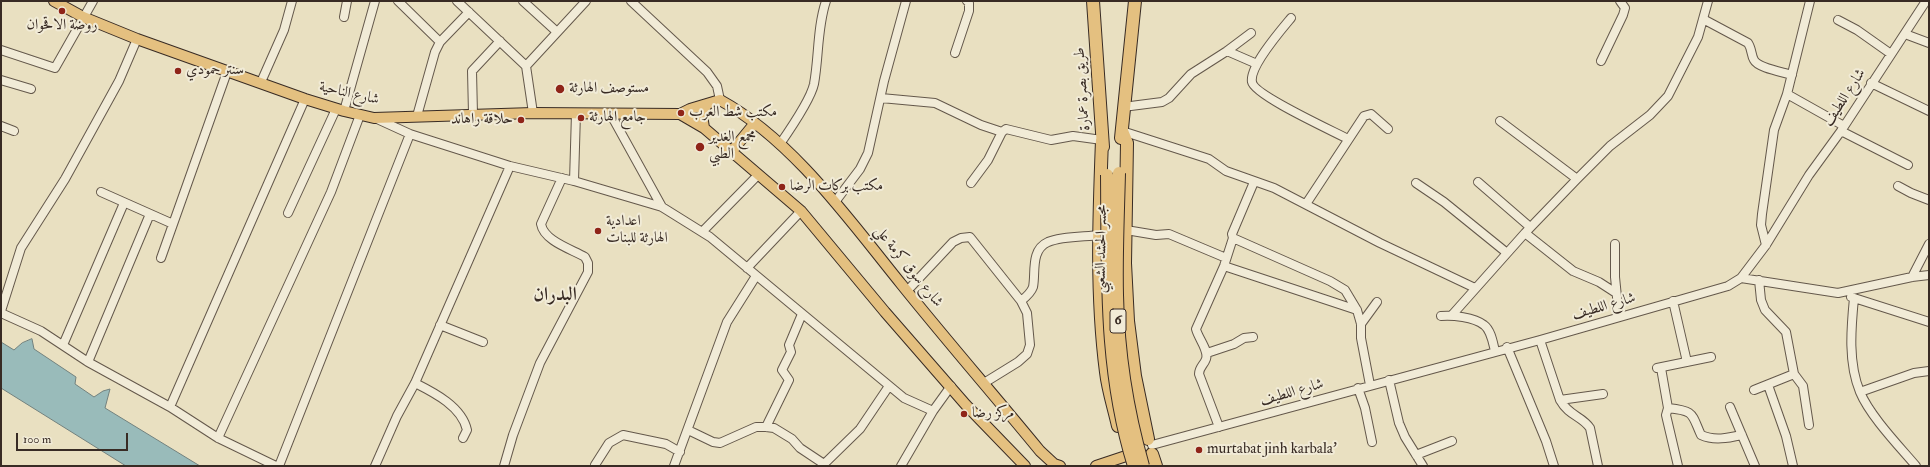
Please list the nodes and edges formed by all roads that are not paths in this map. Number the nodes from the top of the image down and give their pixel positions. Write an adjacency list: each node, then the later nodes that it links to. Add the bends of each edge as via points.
1 (54, 1): 21 (main road, شارع الناحية)
2 (94, 1): 21 (street)
3 (292, 1): 43 (street, via 284,30)
4 (347, 1): 22 (street)
5 (374, 1): 52 (street)
6 (398, 1): 31 (street)
7 (457, 1): 20 (street)
8 (523, 1): 26 (street)
9 (586, 1): 26 (street)
10 (826, 1): 74 (street, via 822,14 814,86)
11 (906, 1): 47 (street)
12 (967, 1): 35 (street, via 969,10)
13 (1093, 1): 73 (highway, طريق بصرة عمارة / 6)
14 (1135, 1): 51 (highway, 6)
15 (1620, 1): 37 (street, via 1625,8 1623,15)
16 (1708, 1): 24 (street)
17 (1810, 1): 41 (street)
18 (1926, 1): 28 (street, شارع اللطيف)
19 (637, 3): 49 (street, via 707,72 717,86)
20 (469, 12): 30 (street); 31 (street)
21 (83, 17): 29 (main road, شارع الناحية); 33 (street, via 54,68)
22 (344, 17)
23 (1291, 18): 38 (street)
24 (1703, 19): 41 (street, via 1748,43 1758,65); 81 (street, via 1698,37 1668,96 1650,115 1610,146)
25 (1838, 20): 36 (street)
26 (557, 32): 39 (street)
27 (1251, 33): 34 (street)
28 (1905, 34): 32 (street); 36 (street, شارع اللطيف)
29 (137, 39): 40 (main road, شارع الناحية); 124 (street, via 119,81 69,172 21,248)
30 (500, 41): 39 (street); 57 (street, via 472,71)
31 (440, 42): 60 (street)
32 (1929, 43)
33 (1, 50)
34 (1227, 51): 38 (street); 51 (street, via 1191,74 1162,102)
35 (955, 53)
36 (1891, 54): 44 (street, شارع اللطيف)
37 (1601, 61)
38 (1257, 64): 72 (street, via 1252,78 1255,88 1277,103)
39 (526, 66): 54 (street)
40 (227, 72): 43 (main road, شارع الناحية); 97 (street)
41 (1792, 75): 46 (street)
42 (1, 80): 45 (street)
43 (261, 82): 48 (main road, شارع الناحية)
44 (1871, 83): 53 (street); 66 (street, شارع اللطيف)
45 (31, 90)
46 (1787, 94): 66 (street); 105 (street, via 1773,136 1762,214)
47 (881, 98): 70 (street, via 935,103); 91 (street, via 868,153 860,169)
48 (305, 99): 52 (main road, شارع الناحية); 156 (street)
49 (720, 100): 50 (main road); 63 (main road, شارع سوق كرمة علي)
50 (707, 104): 58 (main road); 65 (main road, via 702,115)
51 (1123, 107): 69 (highway, 6)
52 (340, 110): 59 (main road, شارع الناحية); 95 (street)
53 (1929, 111)
54 (533, 113): 55 (main road, شارع الناحية); 57 (main road, شارع الناحية)
55 (576, 113): 56 (main road, شارع الناحية); 82 (street)
56 (610, 113): 58 (main road, شارع الناحية); 93 (street)
57 (474, 114): 60 (main road, شارع الناحية)
58 (680, 114): 65 (main road)
59 (360, 115): 61 (main road, شارع الناحية); 165 (street, via 331,192)
60 (417, 116): 61 (main road, شارع الناحية)
61 (374, 118): 71 (street)
62 (1500, 121): 81 (street)
63 (755, 123): 74 (main road, شارع سوق كرمة علي); 75 (main road)
64 (1, 126): 68 (street)
65 (704, 128): 75 (main road)
66 (1843, 128): 76 (street); 105 (street, شارع اللطيف, via 1809,175)
67 (1388, 129): 72 (street, via 1371,114 1367,114)
68 (14, 131)
69 (1122, 131): 78 (highway, 6); 83 (street, via 1209,158 1226,171); 98 (highway, via 1127,143)
70 (1002, 132): 73 (street, via 1010,129 1051,140 1073,136); 85 (street, via 988,160)
71 (410, 134): 77 (street); 176 (street)
72 (1348, 139): 92 (street)
73 (1102, 140): 78 (highway, طريق بصرة عمارة / 6); 101 (highway)
74 (780, 144): 91 (main road, شارع سوق كرمة علي)
75 (732, 151): 79 (main road)
76 (1908, 165)
77 (510, 166): 80 (street); 131 (street)
78 (1113, 174): 172 (highway, 6, bridge, via 1109,327 1119,407); 184 (highway, مجسر الحشد الشعبي / 6, bridge, via 1116,295 1121,356 1128,405)
79 (758, 175): 94 (main road); 100 (street)
80 (562, 178): 82 (street); 178 (street, via 541,224 542,230 547,236 585,257 588,272 540,363)
81 (1577, 179): 99 (street)
82 (574, 181): 93 (street)
83 (1254, 182): 92 (street, via 1274,188); 102 (street, via 1232,234)
84 (1478, 182): 99 (street)
85 (970, 183)
86 (1416, 183): 106 (street)
87 (1898, 186): 89 (street)
88 (101, 192): 90 (street)
89 (1929, 200)
90 (124, 202): 96 (street); 135 (street)
91 (835, 202): 116 (main road, شارع سوق كرمة علي)
92 (1306, 204): 115 (street)
93 (662, 207): 100 (street)
94 (801, 211): 109 (street); 150 (main road)
95 (288, 213)
96 (150, 214): 97 (street); 140 (street)
97 (173, 224): 107 (street)
98 (1126, 230): 108 (street, via 1156,235 1169,234); 169 (highway, via 1128,321 1135,376)
99 (1527, 230): 106 (street); 117 (street, via 1573,271 1599,282)
100 (702, 232): 109 (street)
101 (1100, 235): 120 (street, via 1046,243 1035,259 1033,288); 172 (highway, via 1100,295 1106,373)
102 (1233, 238): 108 (street); 123 (street, via 1330,280 1345,290)
103 (1615, 244): 117 (street)
104 (1929, 244): 112 (street)
105 (1766, 245): 113 (street, شارع اللطيف)
106 (1508, 253): 115 (street)
107 (160, 258)
108 (1225, 262): 123 (street); 138 (street, via 1196,329)
109 (747, 268): 111 (street)
110 (1929, 275): 112 (street)
111 (756, 276): 125 (street); 163 (street, via 727,322)
112 (1912, 277): 118 (street)
113 (1741, 278): 114 (street); 121 (street, شارع اللطيف, via 1728,286)
114 (1758, 280): 118 (street); 143 (street, via 1765,310 1786,332)
115 (1475, 288): 126 (street)
116 (907, 291): 120 (street, via 953,242 970,237); 146 (main road, شارع سوق كرمة علي)
117 (1616, 293): 128 (street)
118 (1838, 293): 119 (street)
119 (1854, 298): 129 (street); 153 (street, via 1852,353)
120 (1021, 301): 146 (street, via 1027,313 1030,345 1027,354)
121 (1674, 301): 128 (street, شارع اللطيف); 141 (street)
122 (1377, 302): 130 (street)
123 (1357, 310): 130 (street)
124 (1, 312): 135 (street, via 41,331)
125 (802, 314): 149 (street); 161 (street, via 789,345 791,352 782,370 789,380)
126 (1452, 315): 127 (street); 137 (street, via 1484,325)
127 (1441, 316)
128 (1619, 317): 133 (street, شارع اللطيف)
129 (1929, 322)
130 (1361, 324): 147 (street)
131 (440, 325): 134 (street); 145 (street)
132 (1253, 337): 138 (street)
133 (1540, 340): 136 (street, شارع اللطيف); 155 (street)
134 (483, 342)
135 (63, 345): 140 (street)
136 (1507, 347): 137 (street, شارع اللطيف); 187 (street)
137 (1495, 350): 144 (street, شارع اللطيف)
138 (1206, 353): 162 (street, via 1199,374)
139 (1711, 357): 141 (street)
140 (88, 362): 156 (street)
141 (1687, 362): 158 (street, via 1659,368)
142 (1929, 370): 153 (street)
143 (1794, 374): 148 (street); 160 (street, via 1803,386)
144 (1389, 380): 147 (street, شارع اللطيف); 171 (street, via 1399,423)
145 (415, 383): 166 (street, via 435,393 458,412 467,430); 177 (street)
146 (984, 383): 182 (main road, شارع سوق كرمة علي, via 1040,451)
147 (1370, 385): 151 (street, شارع اللطيف)
148 (1768, 385): 152 (street); 191 (street, via 1786,436)
149 (890, 386): 159 (street, via 904,398); 174 (street, via 860,429)
150 (951, 386): 159 (street); 181 (main road)
151 (1358, 388): 162 (street, شارع اللطيف); 168 (street)
152 (1754, 390)
153 (1860, 392): 192 (street, via 1880,423)
154 (1603, 394): 155 (street)
155 (1560, 400): 188 (street, via 1564,408 1587,423 1590,428)
156 (170, 407): 165 (street)
157 (1730, 407): 164 (street)
158 (1668, 408): 164 (street, via 1687,411 1694,417 1700,435 1705,437 1722,439); 189 (street, via 1666,415)
159 (933, 410): 180 (street)
160 (1809, 425)
161 (766, 427): 163 (street, via 756,428 720,443); 174 (street, via 774,428 792,439)
162 (1219, 427): 169 (street, شارع اللطيف)
163 (688, 430): 170 (street)
164 (1742, 435): 190 (street)
165 (218, 438): 175 (street)
166 (463, 438)
167 (1452, 441): 171 (street)
168 (1372, 442)
169 (1151, 446): 172 (main road, via 1149,459 1139,464); 172 (main road, via 1138,436 1132,437); 185 (highway)
170 (680, 452): 173 (street, via 666,444 623,435 609,443); 179 (street)
171 (1416, 455): 186 (street)
172 (1129, 459): 183 (main road)
173 (596, 465)
174 (823, 465)
175 (276, 466)
176 (280, 466)
177 (375, 466)
178 (504, 466)
179 (674, 466)
180 (901, 466)
181 (1025, 466)
182 (1060, 466)
183 (1096, 466)
184 (1143, 466)
185 (1156, 466)
186 (1423, 466)
187 (1554, 466)
188 (1598, 466)
189 (1678, 466)
190 (1755, 466)
191 (1793, 466)
192 (1916, 466)

